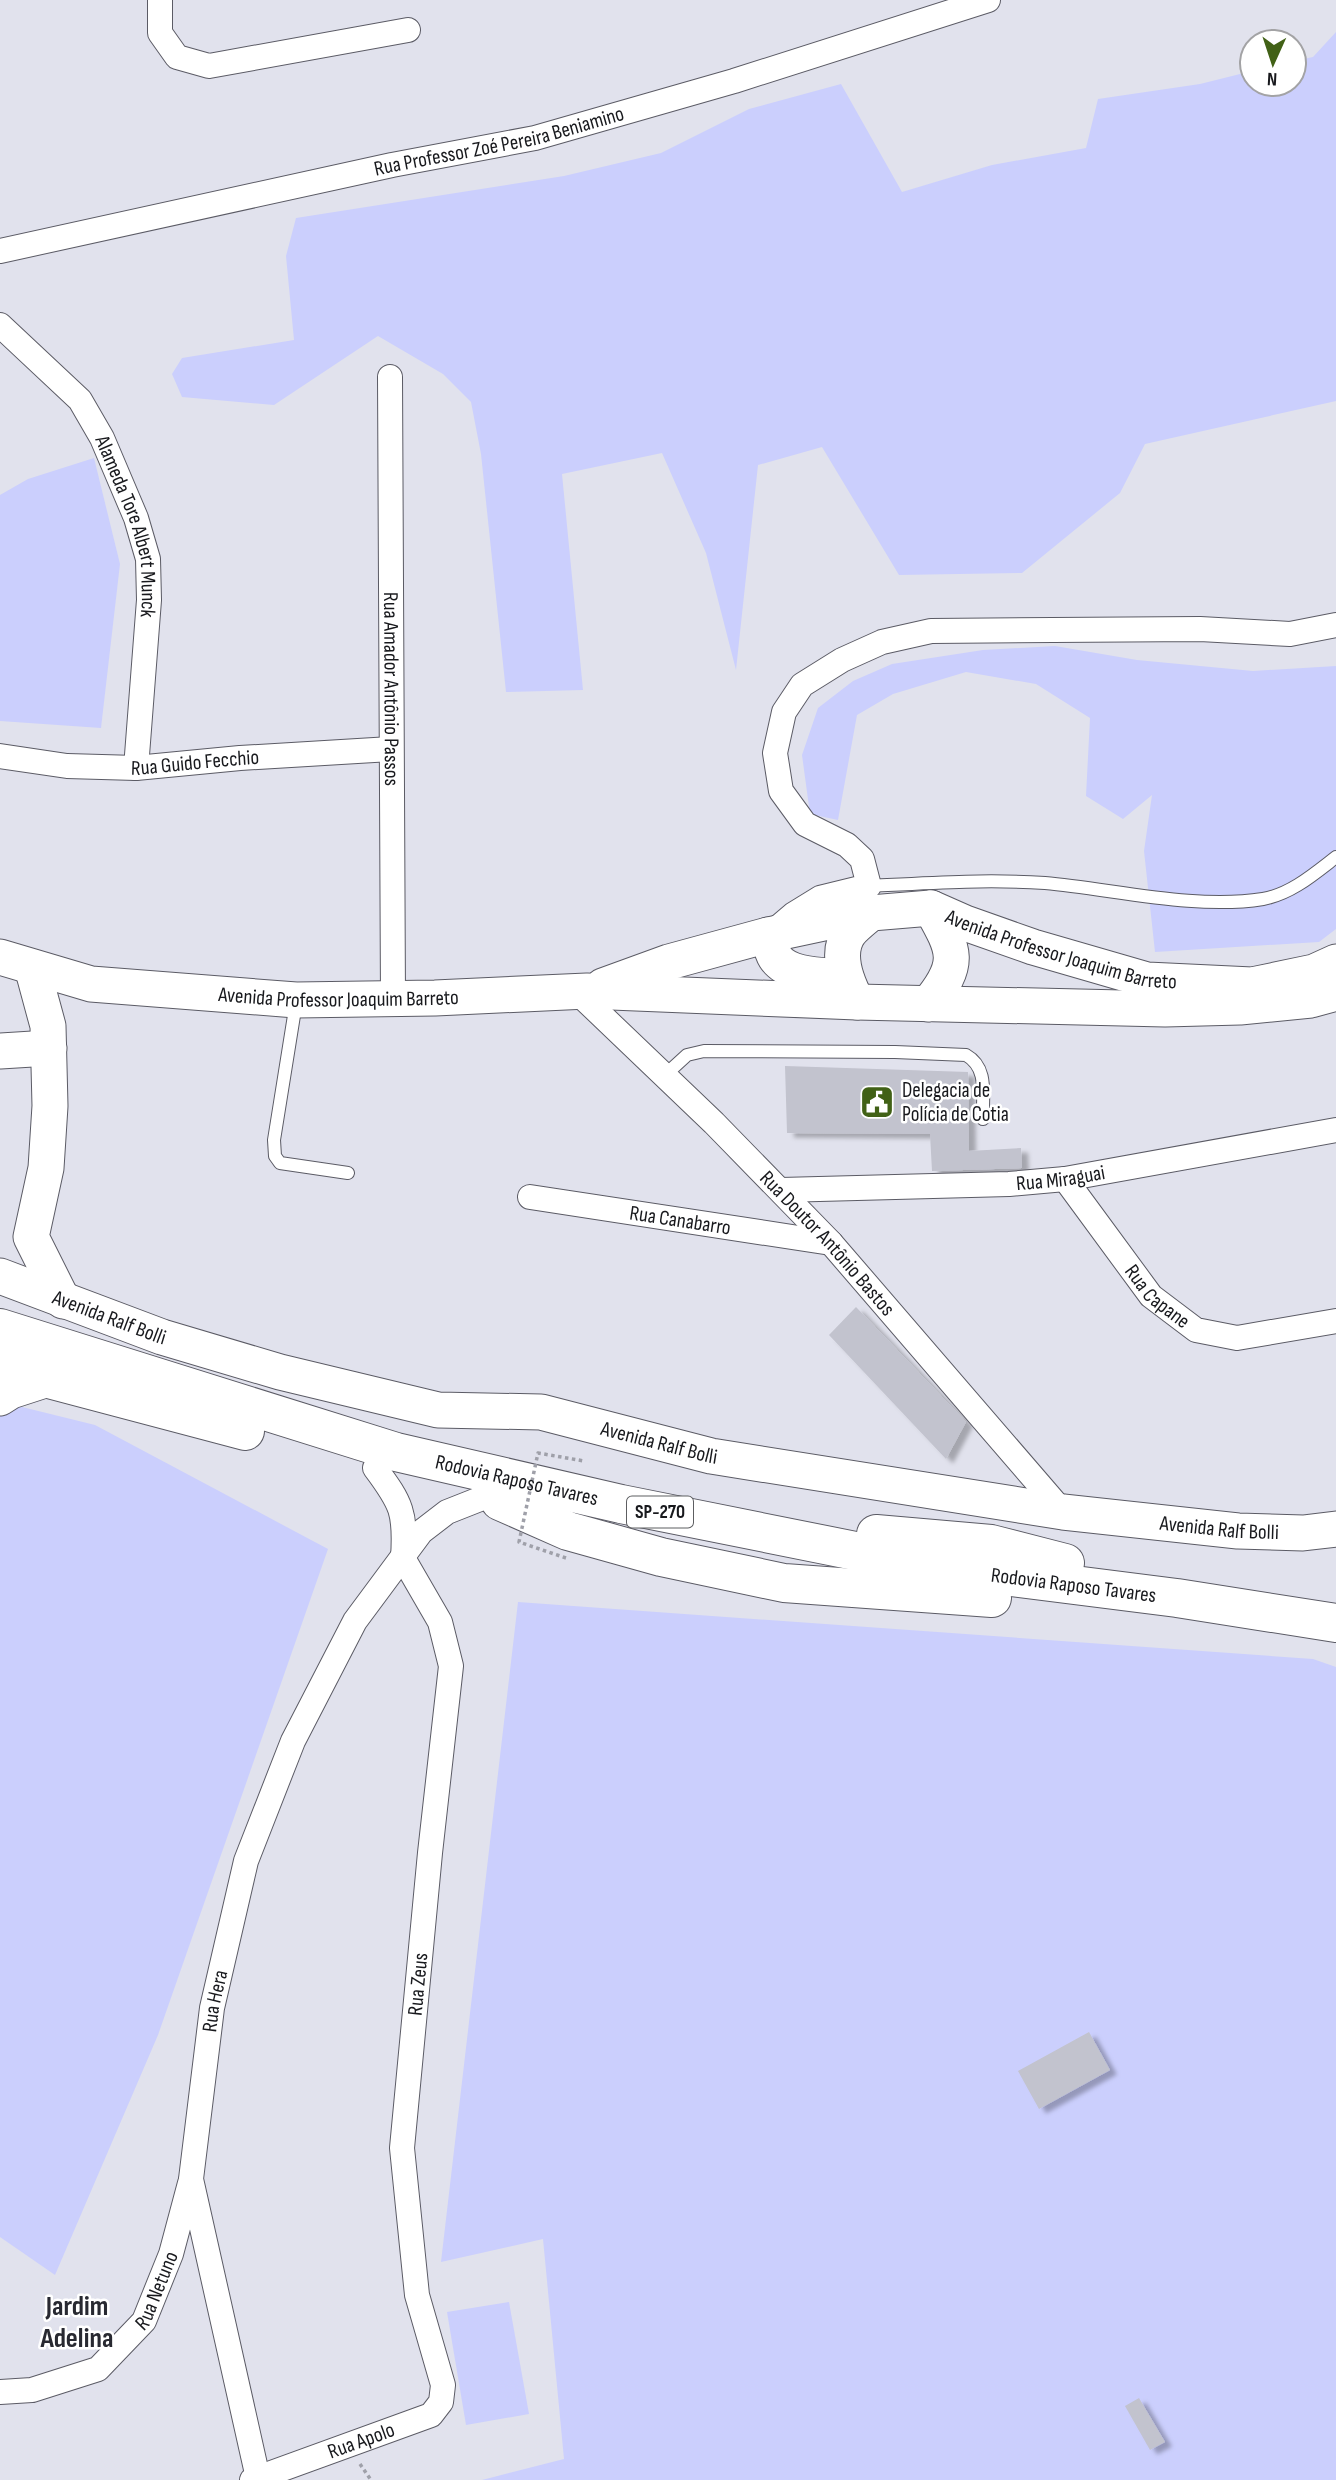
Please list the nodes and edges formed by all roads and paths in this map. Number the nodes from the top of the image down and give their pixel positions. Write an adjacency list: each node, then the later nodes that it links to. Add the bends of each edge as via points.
1 (160, 0): 3 (street, via 160,33 177,57 209,66)
2 (988, 0): 4 (street, Rua Professor Zoé Pereira Beniamino, via 535,138)
3 (408, 30)
4 (0, 251)
5 (0, 325): 10 (street, Alameda Tore Albert Munck, via 80,400 136,518 148,559 149,600)
6 (390, 377): 8 (street, Rua Amador Antônio Passos)
7 (1336, 625): 12 (street, via 1290,634 1200,629 931,631 882,642 842,660 802,685 784,712 775,753 781,791 805,824 847,845 862,859)
8 (391, 749): 10 (street, Rua Guido Fecchio); 22 (street, Rua Amador Antônio Passos)
9 (0, 756): 10 (street, Rua Guido Fecchio, via 67,766)
10 (136, 768)
11 (1336, 857): 12 (lane, via 1304,883 1265,899 1217,902 1044,883 968,881)
12 (870, 899): 13 (main road, Avenida Professor Joaquim Barreto); 14 (main road, Avenida Professor Joaquim Barreto); 19 (main road, via 848,934 843,956)
13 (931, 908): 16 (main road, Avenida Professor Joaquim Barreto, via 1033,947 1147,980 1252,985 1314,972); 24 (main road, via 949,941 952,962 945,983)
14 (768, 935): 19 (main road, via 774,957 786,967); 20 (main road, Avenida Professor Joaquim Barreto)
15 (0, 957): 17 (main road, Avenida Professor Joaquim Barreto)
16 (1336, 962)
17 (33, 967): 18 (main road, Avenida Professor Joaquim Barreto); 25 (main road)
18 (91, 984): 23 (main road, Avenida Professor Joaquim Barreto); 25 (main road)
19 (851, 990): 20 (main road, Avenida Professor Joaquim Barreto); 24 (main road, Avenida Professor Joaquim Barreto)
20 (582, 992): 22 (main road, Avenida Professor Joaquim Barreto); 27 (street, Rua Doutor Antônio Bastos)
21 (1336, 993): 24 (main road, Avenida Professor Joaquim Barreto, via 1240,1007)
22 (393, 999): 23 (main road, Avenida Professor Joaquim Barreto)
23 (296, 1000): 30 (lane, via 275,1156 280,1163)
24 (928, 1004)
25 (48, 1037): 26 (main road); 34 (main road, via 46,1168)
26 (0, 1051)
27 (664, 1076): 28 (lane, via 687,1055 704,1051 966,1055 982,1071); 32 (street, Rua Doutor Antônio Bastos)
28 (983, 1119)
29 (1336, 1130): 31 (street, Rua Miraguai)
30 (348, 1173)
31 (1065, 1179): 32 (street, Rua Miraguai); 39 (street, Rua Capane, via 1151,1296 1196,1330 1237,1338)
32 (781, 1190): 35 (street, Rua Doutor Antônio Bastos)
33 (530, 1197): 35 (street, Rua Canabarro)
34 (31, 1237): 36 (main road); 38 (main road)
35 (831, 1243): 47 (street, Rua Doutor Antônio Bastos)
36 (0, 1261)
37 (0, 1276): 38 (main road, Avenida Ralf Bolli)
38 (64, 1301): 47 (main road, Avenida Ralf Bolli, via 279,1373 438,1410 541,1412 711,1456)
39 (1336, 1321)
40 (0, 1328): 51 (highway, Rodovia Raposo Tavares / SP-270, via 396,1452 727,1526 991,1544 1177,1598)
41 (0, 1366): 42 (highway, Rodovia Raposo Tavares / SP-270)
42 (48, 1379): 43 (main road); 45 (highway, Rodovia Raposo Tavares / SP-270)
43 (0, 1398)
44 (584, 1461): 50 (path, bridge, via 538,1453 519,1542)
45 (375, 1468): 46 (highway, Rodovia Raposo Tavares / SP-270); 49 (street, via 398,1499 405,1526)
46 (492, 1499): 49 (street, Rua Hera, via 447,1512 421,1532); 51 (highway, Rodovia Raposo Tavares / SP-270, via 1029,1600)
47 (1063, 1512): 48 (main road, Avenida Ralf Bolli, via 1238,1531)
48 (1336, 1529)
49 (403, 1558): 53 (street, Rua Hera, via 355,1621 293,1741 246,1861 212,2008); 55 (street, Rua Zeus, via 440,1622 451,1666 402,2148 417,2295 443,2385 442,2402)
50 (566, 1558)
51 (1324, 1634): 52 (highway)
52 (1336, 1650)
53 (191, 2179): 54 (street, Rua Netuno, via 171,2254 144,2321 99,2369 32,2390); 56 (street, Rua Hera)
54 (0, 2392)
55 (431, 2415): 56 (street, Rua Apolo)
56 (255, 2479)

